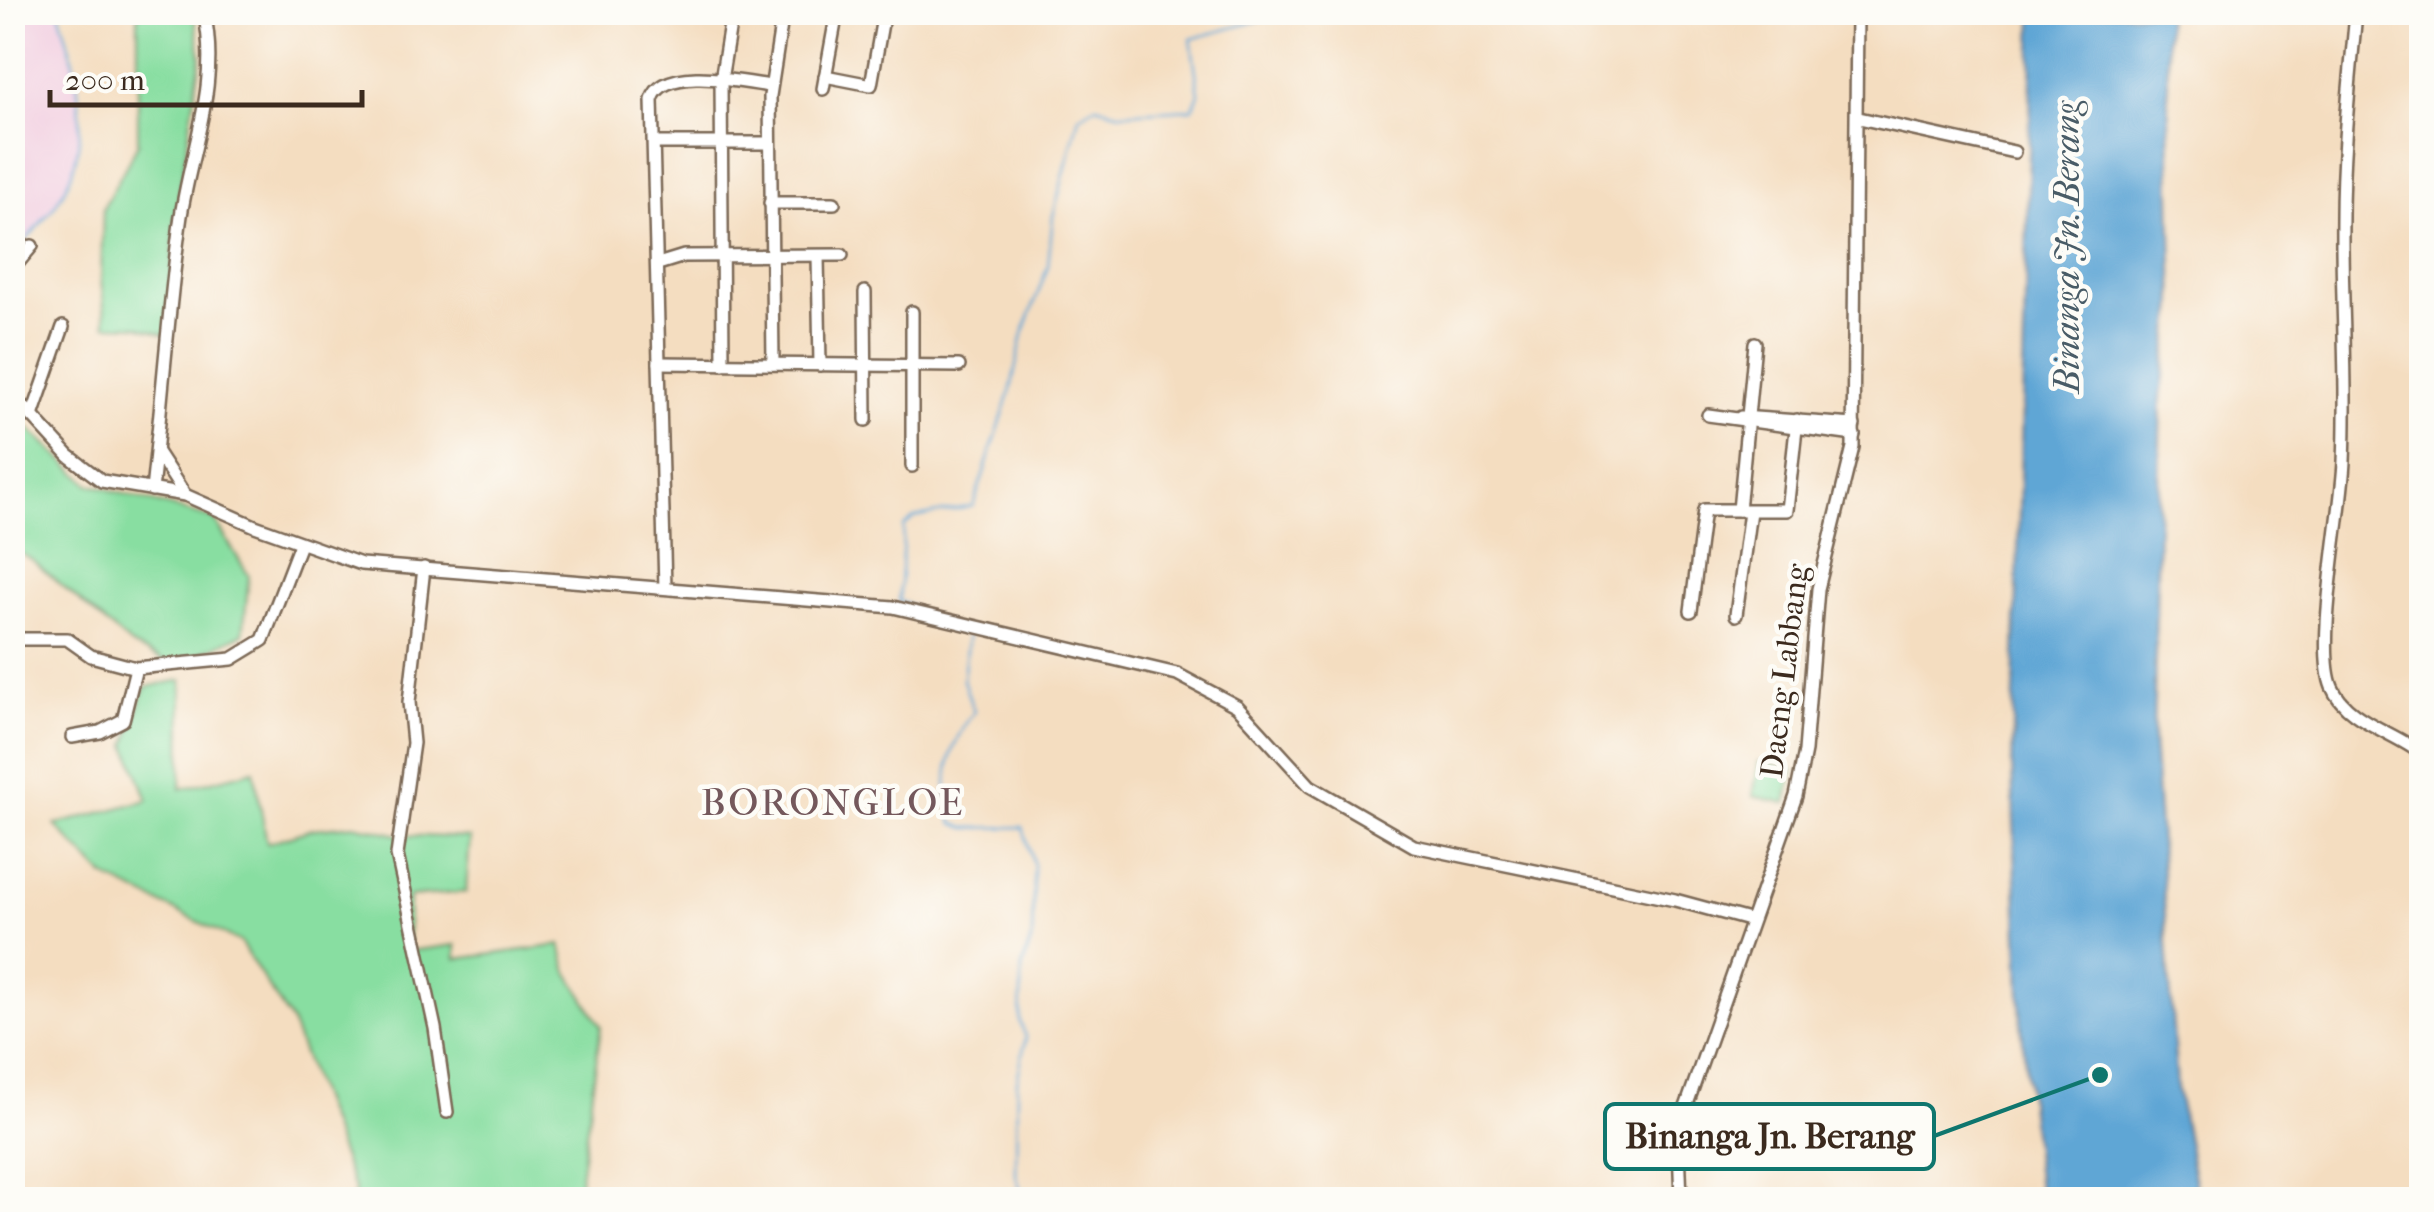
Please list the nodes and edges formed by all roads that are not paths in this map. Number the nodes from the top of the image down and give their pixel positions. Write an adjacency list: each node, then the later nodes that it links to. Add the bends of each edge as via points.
1 (204, 12): 42 (street, via 206,111 180,220)
2 (732, 12): 8 (street)
3 (783, 12): 9 (street)
4 (837, 12): 5 (street, via 824,83 871,85)
5 (884, 12)
6 (1857, 12): 10 (street, Daeng Labbang)
7 (2356, 12): 55 (street, via 2342,219 2344,464 2326,662 2336,695 2351,712)
8 (721, 80): 9 (street); 11 (street); 12 (street, via 682,78 661,86 652,100)
9 (770, 86): 13 (street)
10 (1859, 118): 14 (street); 41 (street, Daeng Labbang)
11 (721, 142): 12 (street); 13 (street); 18 (street)
12 (654, 143): 22 (street)
13 (769, 143): 15 (street)
14 (2014, 152)
15 (770, 203): 16 (street); 20 (street)
16 (834, 203)
17 (32, 246): 23 (street)
18 (723, 255): 20 (street); 22 (street, via 672,257); 29 (street)
19 (842, 255): 21 (street)
20 (771, 256): 21 (street); 30 (street)
21 (818, 256): 31 (street)
22 (658, 264): 28 (street)
23 (12, 270)
24 (865, 292): 32 (street)
25 (912, 312): 33 (street)
26 (64, 326): 36 (street)
27 (1755, 343): 38 (street)
28 (659, 363): 29 (street); 49 (street)
29 (723, 364): 30 (street)
30 (773, 364): 31 (street)
31 (820, 365): 32 (street)
32 (866, 365): 33 (street); 39 (street)
33 (912, 366): 34 (street); 43 (street)
34 (959, 366)
35 (12, 394): 36 (street)
36 (32, 416): 44 (street, via 93,475)
37 (1708, 416): 38 (street)
38 (1744, 418): 40 (street); 46 (street)
39 (866, 420)
40 (1796, 424): 41 (street); 46 (street, via 1787,510)
41 (1854, 430): 56 (street, Daeng Labbang, via 1818,589 1802,772)
42 (156, 452): 44 (street); 45 (street)
43 (912, 466)
44 (152, 490): 45 (street)
45 (185, 495): 47 (street)
46 (1744, 511): 50 (street, via 1704,510); 51 (street)
47 (300, 544): 48 (street, via 361,564); 53 (street, via 269,628 254,648 232,659)
48 (424, 568): 49 (street); 57 (street, via 396,855)
49 (666, 588): 56 (street, via 893,607 1177,674 1237,706 1310,786 1414,846)
50 (1692, 611)
51 (1736, 614)
52 (12, 640): 53 (street, via 67,639 91,656)
53 (136, 668): 54 (street, via 123,720)
54 (72, 737)
55 (2422, 754)
56 (1749, 920): 58 (street, Daeng Labbang, via 1686,1110)
57 (447, 1112)
58 (1681, 1200)

